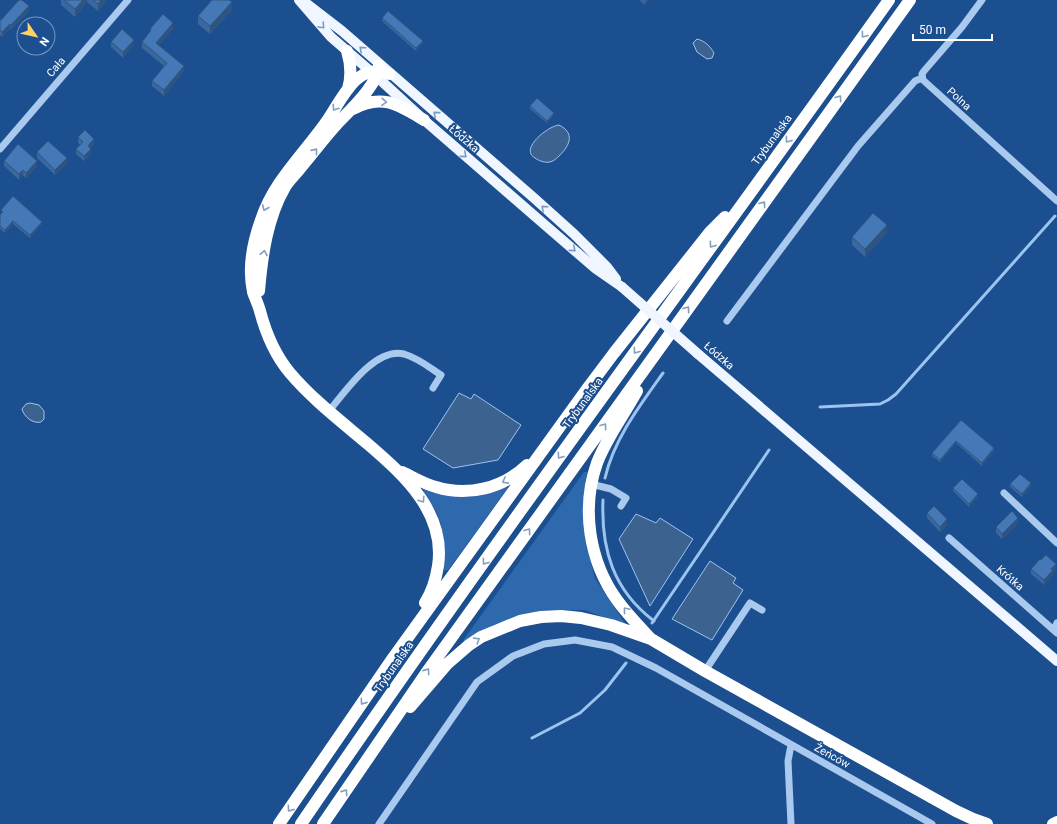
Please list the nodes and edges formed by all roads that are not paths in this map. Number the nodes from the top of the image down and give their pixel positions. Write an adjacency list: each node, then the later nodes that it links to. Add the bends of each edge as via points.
1 (128, 0): 12 (street, Cała)
2 (299, 0): 6 (main road, Łódzka, one-way to 6); 7 (main road, Łódzka, one-way to 2, via 323,16)
3 (889, 0): 13 (highway, Trybunalska, one-way to 13)
4 (910, 0): 18 (highway, one-way to 4)
5 (982, 0): 8 (street, via 924,71)
6 (346, 51): 7 (main road, Łódzka); 9 (highway, via 351,72)
7 (379, 71): 9 (highway, via 357,78); 10 (highway); 11 (main road, Łódzka); 15 (main road, Łódzka, one-way to 7, via 607,267 574,234)
8 (922, 78): 14 (street, Polna, via 924,83); 17 (street, via 915,81 858,146)
9 (348, 90): 16 (highway, one-way to 16, via 268,201 261,218 252,258 253,292)
10 (347, 113): 11 (highway, one-way to 11, via 366,103 384,102 398,104); 16 (highway, one-way to 10, via 260,276 269,229 285,187)
11 (424, 120): 15 (main road, Łódzka, one-way to 15, via 596,269)
12 (0, 149)
13 (751, 191): 21 (highway, via 706,238 614,353); 39 (highway, Trybunalska, one-way to 39, via 415,660)
14 (1057, 201)
15 (622, 287): 33 (main road, Łódzka, bridge)
16 (259, 306): 20 (highway, via 267,334 280,359 298,382)
17 (728, 321)
18 (664, 341): 23 (highway, via 604,447); 35 (highway, one-way to 18)
19 (433, 388): 20 (street, via 441,375 418,359 402,354 387,356 372,364 359,376)
20 (329, 411): 22 (highway)
21 (545, 447): 22 (highway, one-way to 22, via 512,477 497,485 478,490 460,491 436,487); 32 (highway)
22 (398, 470): 32 (highway, one-way to 32, via 430,512 436,529 439,557 432,592)
23 (591, 484): 25 (street, via 611,489 626,498); 31 (highway, one-way to 23, via 617,600 596,558 590,525)
24 (1004, 493): 27 (street)
25 (621, 506)
26 (949, 538): 30 (street, Krótka)
27 (1057, 543)
28 (762, 610): 34 (street, via 750,603)
29 (1057, 623): 30 (street)
30 (1055, 632)
31 (651, 639): 34 (highway); 35 (highway, one-way to 31, via 418,699 447,664 469,645 481,637 520,621 561,616 581,618)
32 (393, 658): 38 (highway, one-way to 38)
33 (1057, 661)
34 (705, 671): 44 (highway, via 956,811)
35 (390, 726): 40 (highway, one-way to 35)
36 (791, 745): 41 (street, Żeńców, via 656,668 612,647 575,640 544,644 513,656 477,682); 42 (street, via 788,761); 43 (street, Żeńców)
37 (1057, 822): 45 (highway)
38 (279, 824)
39 (301, 824)
40 (323, 824)
41 (379, 824)
42 (791, 824)
43 (932, 824)
44 (987, 824)
45 (1053, 824)

